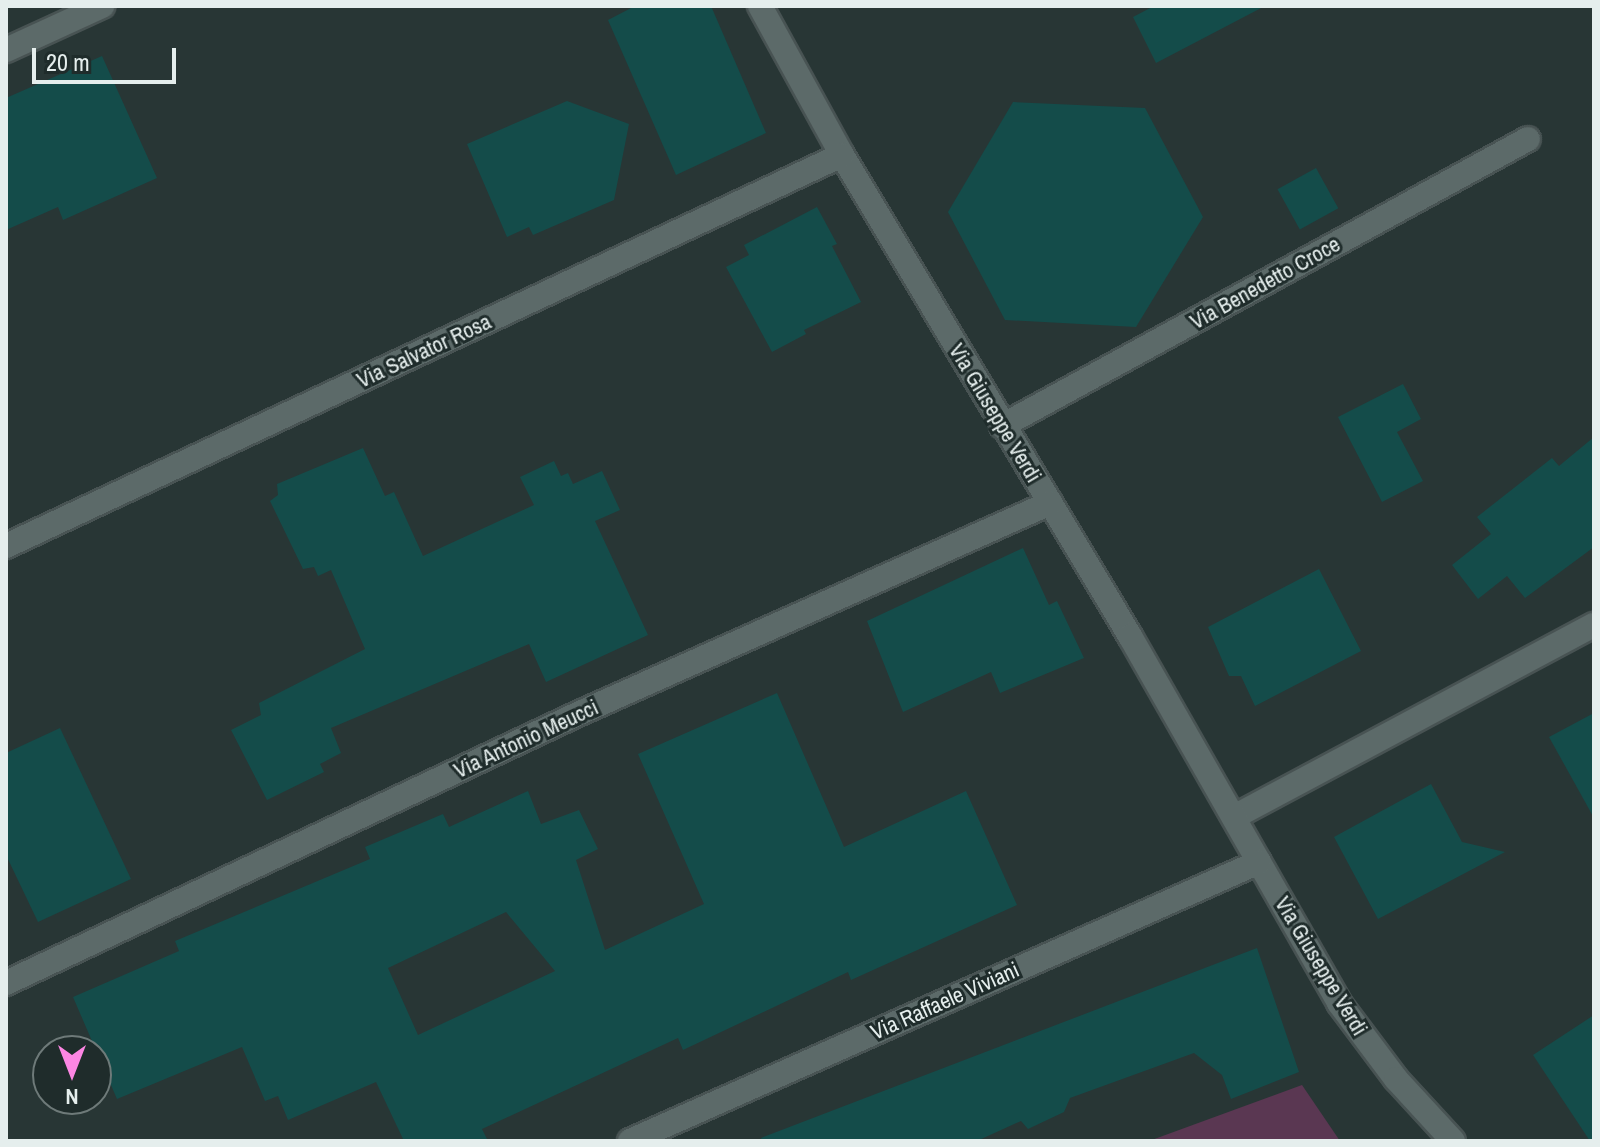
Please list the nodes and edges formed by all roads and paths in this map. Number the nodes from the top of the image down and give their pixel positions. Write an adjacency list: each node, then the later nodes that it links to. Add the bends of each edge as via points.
1 (102, 6): 3 (street)
2 (760, 6): 5 (street, Via Giuseppe Verdi)
3 (6, 50)
4 (1528, 139): 6 (street, Via Benedetto Croce)
5 (842, 155): 6 (street, Via Giuseppe Verdi); 8 (street, Via Salvator Rosa)
6 (1002, 426): 7 (street, Via Giuseppe Verdi)
7 (1050, 503): 10 (street, Via Giuseppe Verdi); 12 (street, Via Antonio Meucci, via 567,719)
8 (6, 546)
9 (1594, 625): 10 (street)
10 (1234, 817): 11 (street, Via Giuseppe Verdi)
11 (1259, 862): 13 (street, Via Raffaele Viviani); 14 (street, Via Giuseppe Verdi, via 1339,1003 1396,1079)
12 (6, 983)
13 (630, 1141)
14 (1453, 1141)

